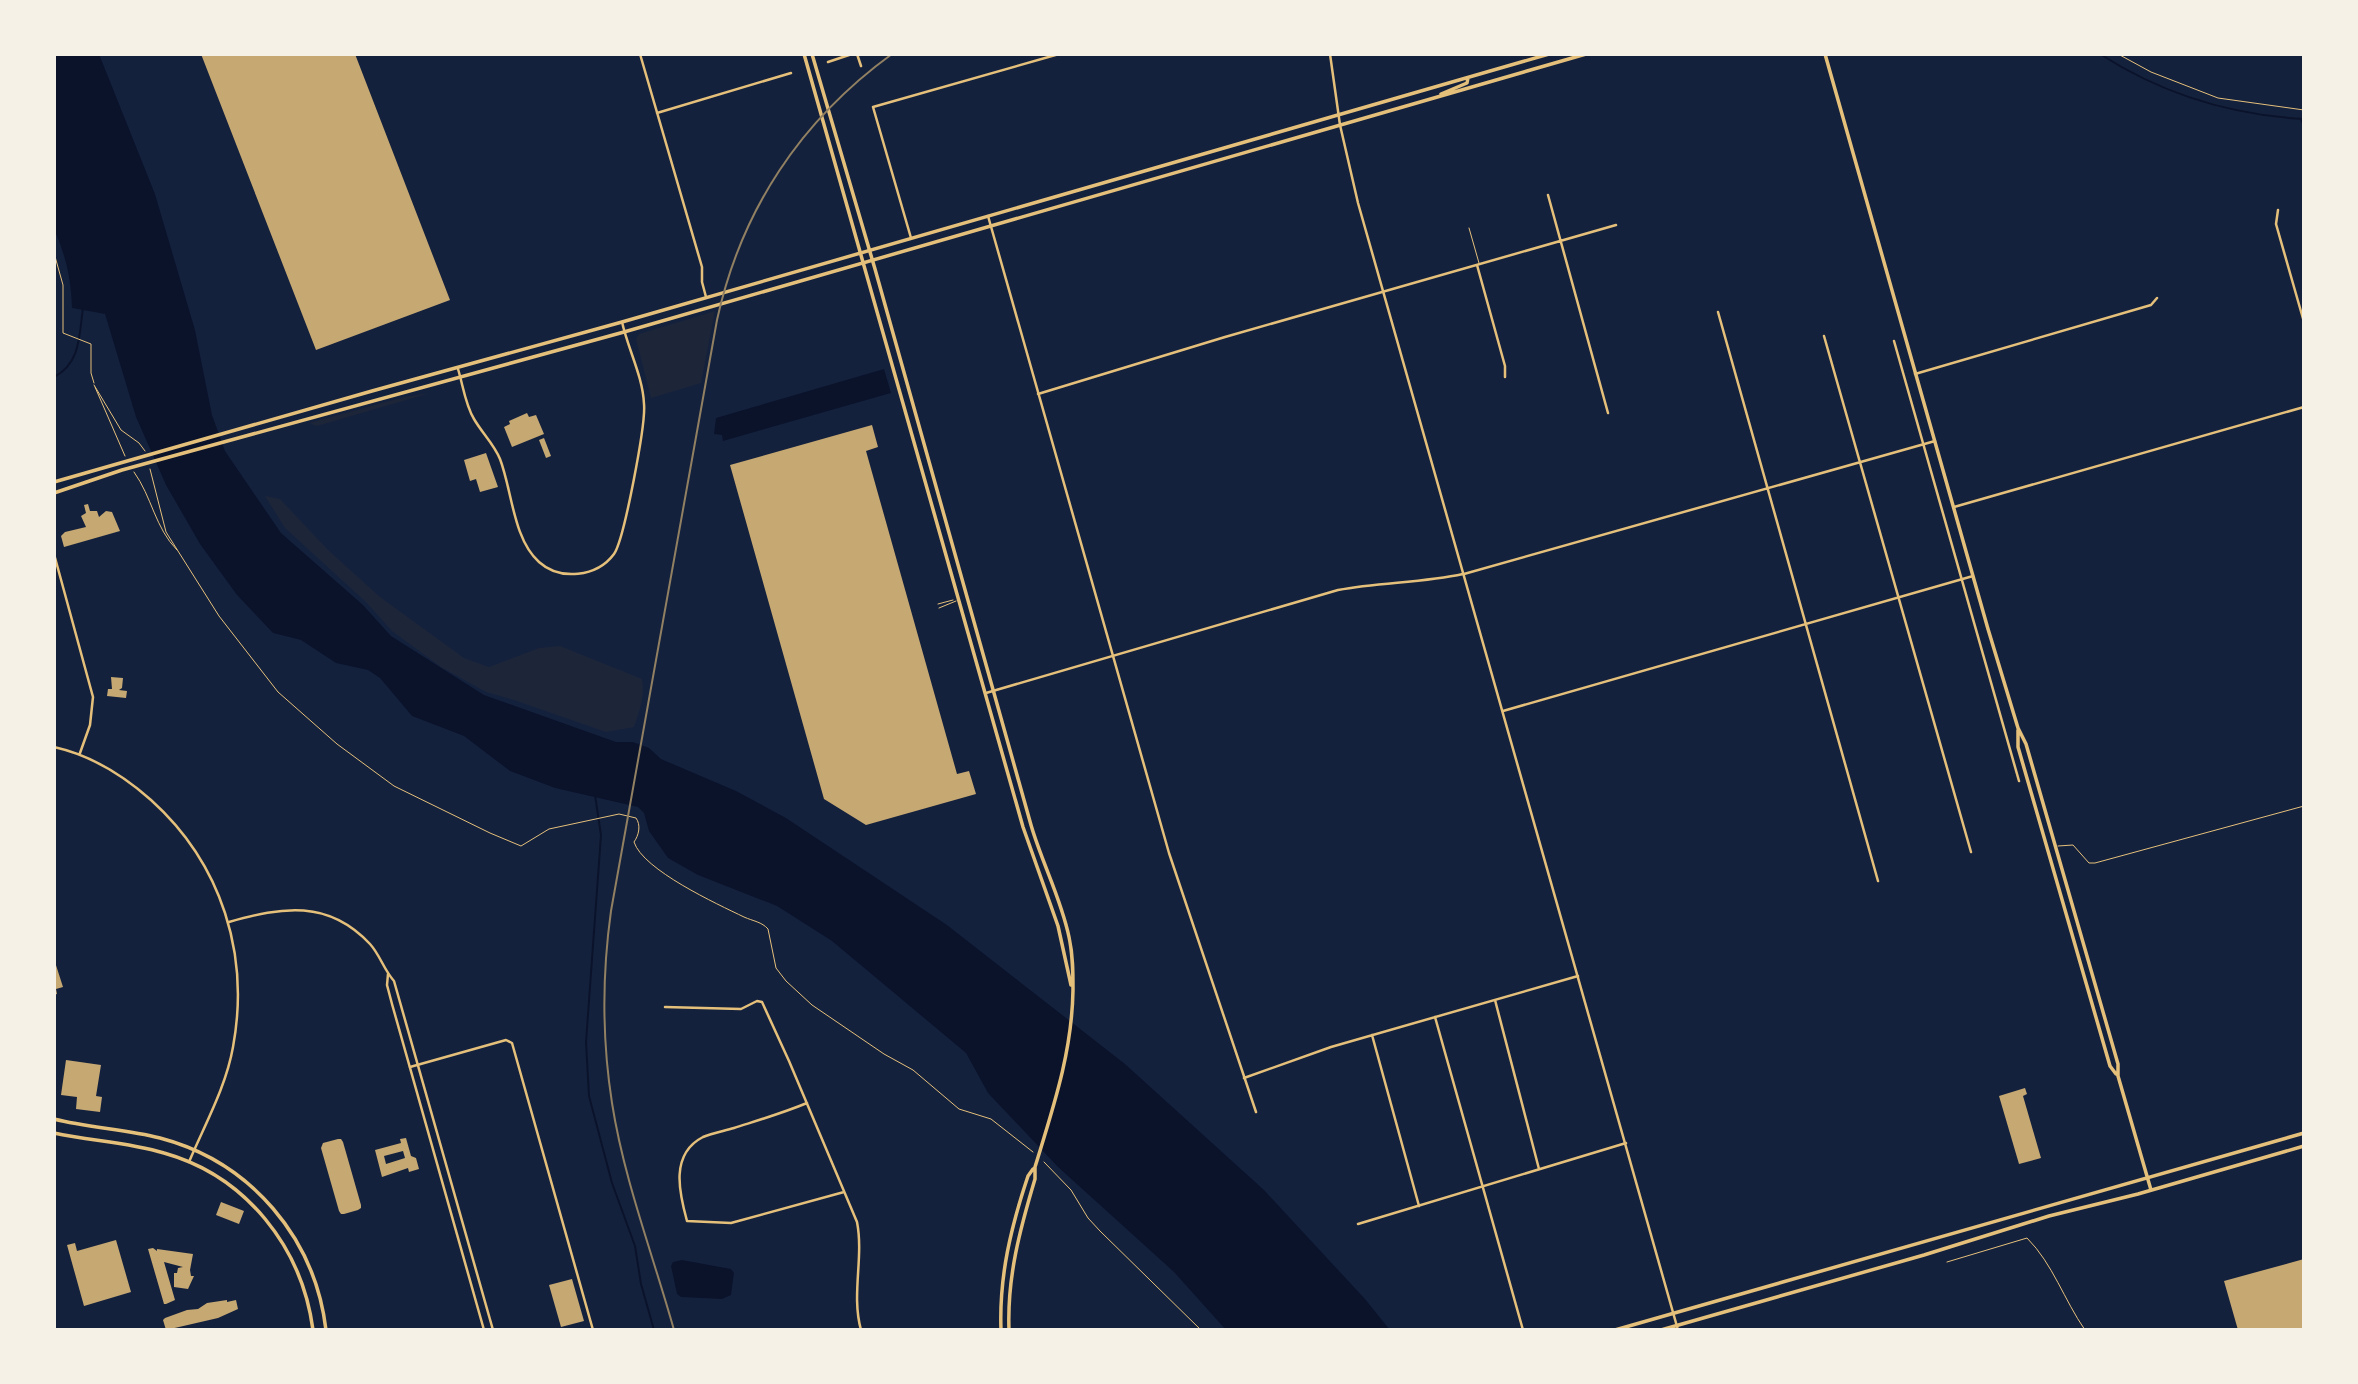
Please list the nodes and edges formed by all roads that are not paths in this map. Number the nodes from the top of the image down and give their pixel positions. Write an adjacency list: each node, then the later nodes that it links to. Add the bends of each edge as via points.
1 (640, 54): 17 (street)
2 (804, 54): 29 (main road)
3 (812, 54): 28 (main road)
4 (852, 54): 12 (street)
5 (857, 54): 13 (street)
6 (1059, 54): 26 (street, via 873,107)
7 (1330, 54): 18 (street)
8 (1549, 54): 15 (main road)
9 (1586, 54): 11 (main road)
10 (1825, 54): 43 (main road)
11 (1575, 56): 16 (main road)
12 (828, 62)
13 (861, 66)
14 (791, 73): 17 (street)
15 (1468, 78): 16 (main road, via 1468,83); 18 (main road)
16 (1433, 99): 19 (main road)
17 (657, 113): 34 (street, via 702,267)
18 (1339, 115): 19 (street); 22 (main road)
19 (1340, 125): 24 (main road); 33 (street)
20 (1548, 195): 27 (street)
21 (2278, 210): 38 (street, via 2276,224)
22 (988, 216): 24 (street); 26 (main road)
23 (1616, 225): 27 (street)
24 (991, 226): 30 (main road); 46 (street)
25 (1468, 228): 32 (lane)
26 (911, 238): 28 (main road)
27 (1560, 241): 32 (street); 50 (street)
28 (869, 250): 29 (main road); 30 (main road)
29 (862, 252): 31 (main road); 34 (main road)
30 (873, 260): 31 (main road); 48 (main road)
31 (864, 262): 39 (main road); 49 (main road)
32 (1478, 265): 33 (street); 45 (street)
33 (1384, 293): 46 (street); 59 (street)
34 (706, 297): 37 (main road)
35 (2157, 298): 43 (street, via 2151,305)
36 (1718, 312): 55 (street)
37 (622, 322): 39 (street); 42 (main road)
38 (2304, 322)
39 (624, 332): 44 (main road); 44 (street, via 643,395 644,415 622,534 614,554 591,571 570,575 547,569 531,555 500,460 470,410)
40 (1824, 336): 53 (street)
41 (1894, 341): 52 (street)
42 (458, 368): 44 (street); 54 (main road)
43 (1915, 374): 51 (main road)
44 (460, 376): 56 (main road)
45 (1505, 377)
46 (1038, 394): 68 (street)
47 (2304, 407): 57 (street)
48 (915, 411): 49 (main road); 62 (main road)
49 (907, 413): 64 (main road)
50 (1608, 413)
51 (1935, 441): 52 (street); 57 (main road)
52 (1924, 444): 53 (street); 61 (street)
53 (1860, 463): 55 (street); 63 (street)
54 (54, 482)
55 (1768, 489): 59 (street); 67 (street)
56 (54, 493)
57 (1954, 507): 60 (main road)
58 (54, 554): 74 (street, via 93,697 90,725)
59 (1464, 574): 68 (street, via 1338,590); 71 (street)
60 (1973, 576): 61 (street); 72 (main road)
61 (1962, 579): 63 (street); 77 (street)
62 (967, 597): 64 (lane); 69 (main road)
63 (1898, 598): 67 (street); 80 (street)
64 (957, 600): 65 (lane); 66 (lane); 70 (main road)
65 (938, 604)
66 (939, 608)
67 (1806, 624): 71 (street); 82 (street)
68 (1112, 656): 69 (street); 95 (street, via 1168,853)
69 (993, 691): 70 (street); 75 (main road)
70 (986, 693): 76 (main road)
71 (1503, 711): 86 (street)
72 (2018, 727): 79 (main road); 94 (main road, via 2018,747 2081,967 2110,1066)
73 (54, 747): 74 (street)
74 (79, 754): 84 (street, via 126,780 170,819 200,857)
75 (1012, 756): 76 (main road); 81 (main road)
76 (1004, 758): 83 (main road)
77 (2019, 780)
78 (2304, 806): 79 (lane, via 2095,863 2073,845)
79 (2055, 846): 94 (main road)
80 (1971, 852)
81 (1050, 878): 83 (main road); 87 (main road, via 1070,940)
82 (1878, 881)
83 (1042, 882): 87 (main road, via 1059,927)
84 (229, 922): 85 (street, via 280,909 316,912 359,934 379,955); 103 (street, via 238,966 234,1040 218,1098)
85 (388, 974): 92 (street, via 394,981); 93 (street, via 387,985)
86 (1578, 976): 88 (street); 101 (street)
87 (1073, 994): 105 (main road, via 1066,1062)
88 (1495, 1000): 90 (street); 106 (street)
89 (665, 1007): 96 (street, via 741,1009 762,1002)
90 (1434, 1017): 91 (street); 108 (street)
91 (1372, 1035): 95 (street); 111 (street)
92 (418, 1065): 93 (street); 123 (street); 124 (street, via 510,1040)
93 (410, 1067): 122 (street)
94 (2118, 1076): 107 (main road)
95 (1244, 1078): 97 (street)
96 (807, 1103): 110 (street); 110 (street, via 696,1141 679,1172 687,1220 726,1224)
97 (1256, 1112)
98 (54, 1119): 103 (main road, via 159,1138)
99 (54, 1133): 104 (main road, via 144,1148)
100 (2304, 1133): 107 (main road)
101 (1626, 1143): 106 (street); 118 (street)
102 (2304, 1146): 109 (main road)
103 (194, 1150): 104 (street); 121 (main road, via 248,1183 287,1225 312,1270)
104 (189, 1162): 120 (main road, via 239,1192 278,1233 299,1275)
105 (1035, 1167): 113 (main road, via 1028,1176); 115 (main road)
106 (1539, 1169): 108 (street)
107 (2147, 1177): 109 (main road); 114 (main road)
108 (1483, 1186): 111 (street); 128 (street)
109 (2151, 1190): 116 (main road)
110 (845, 1192): 125 (street, via 860,1236 856,1306)
111 (1419, 1206): 112 (street)
112 (1358, 1224)
113 (1008, 1242): 115 (main road); 126 (main road)
114 (1921, 1243): 116 (main road); 118 (main road)
115 (1017, 1244): 127 (main road)
116 (1924, 1255): 119 (main road)
117 (1947, 1262): 131 (lane, via 2027,1238 2041,1252)
118 (1674, 1314): 119 (street); 129 (main road)
119 (1678, 1328): 130 (main road)
120 (313, 1330)
121 (326, 1330)
122 (485, 1330)
123 (493, 1330)
124 (593, 1330)
125 (861, 1330)
126 (1001, 1330)
127 (1009, 1330)
128 (1522, 1330)
129 (1615, 1330)
130 (1661, 1330)
131 (2085, 1330)

